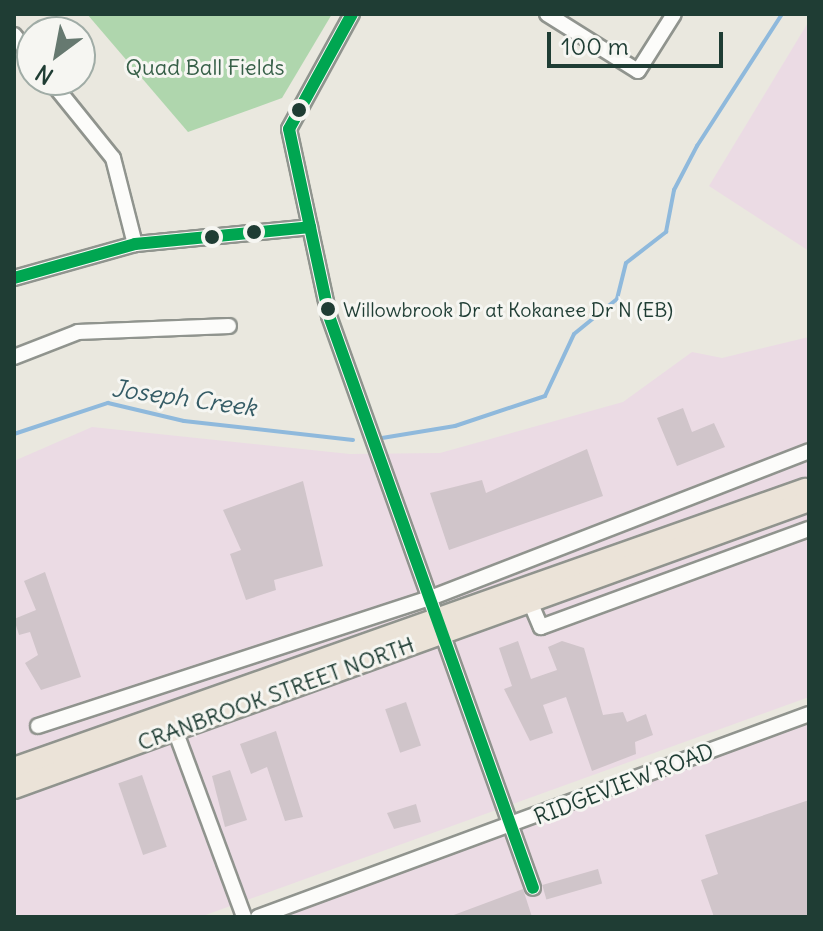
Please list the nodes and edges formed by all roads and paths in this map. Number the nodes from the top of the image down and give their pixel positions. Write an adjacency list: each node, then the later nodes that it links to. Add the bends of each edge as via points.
1 (352, 14): 5 (street, via 289,129)
2 (547, 14): 3 (street, via 638,71)
3 (674, 14)
4 (63, 96): 6 (street, via 113,158)
5 (310, 227): 6 (street); 17 (street, via 329,316)
6 (135, 244): 7 (street)
7 (14, 278)
8 (229, 326): 9 (street, via 78,332)
9 (14, 357)
10 (809, 451): 17 (street)
11 (809, 487): 17 (highway, CRANBROOK STREET NORTH)
12 (809, 501): 14 (highway, CRANBROOK STREET NORTH)
13 (809, 529): 15 (street)
14 (728, 534): 15 (street); 16 (highway, CRANBROOK STREET NORTH)
15 (737, 555): 16 (street, via 541,627)
16 (531, 604): 17 (highway, CRANBROOK STREET NORTH)
17 (439, 616): 19 (highway, CRANBROOK STREET NORTH); 20 (street); 23 (street)
18 (809, 714): 23 (street, RIDGEVIEW ROAD)
19 (172, 722): 21 (highway, CRANBROOK STREET NORTH); 22 (highway, CRANBROOK STREET NORTH); 25 (street)
20 (38, 726)
21 (14, 768)
22 (14, 788)
23 (512, 827): 24 (street); 26 (street, RIDGEVIEW ROAD)
24 (533, 888)
25 (244, 917)
26 (258, 917)

